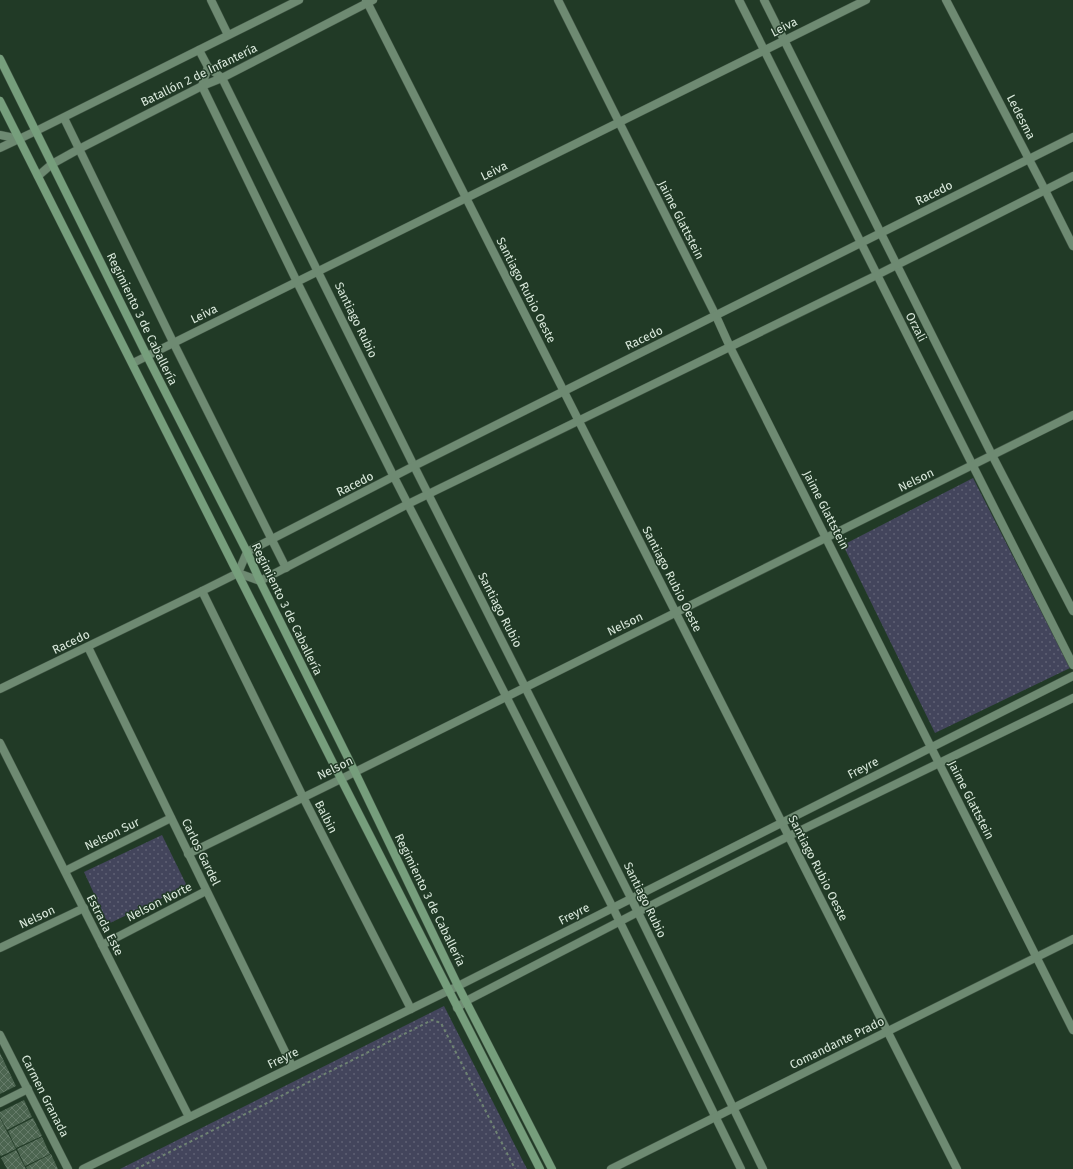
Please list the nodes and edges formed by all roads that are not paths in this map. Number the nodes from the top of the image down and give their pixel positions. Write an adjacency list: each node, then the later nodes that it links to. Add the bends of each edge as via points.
1 (211, 0): 9 (street)
2 (298, 0): 9 (street, Batallón 2 de Infantería)
3 (558, 0): 19 (street, Jaime Glattstein)
4 (739, 0): 12 (street, Orzali)
5 (764, 0): 10 (street, Orzali)
6 (866, 0): 10 (street, Leiva)
7 (946, 0): 26 (street, Ledesma)
8 (369, 1): 15 (street, Batallón 2 de Infantería); 31 (street, Santiago Rubio Oeste)
9 (228, 35): 11 (street, Batallón 2 de Infantería)
10 (784, 41): 12 (street, Leiva); 32 (street, Orzali)
11 (199, 50): 14 (street, Santiago Rubio); 18 (street, Batallón 2 de Infantería)
12 (764, 51): 19 (street, Leiva); 33 (street, Orzali)
13 (0, 59): 20 (street, Regimiento 3 de Caballería)
14 (208, 67): 15 (street, Santiago Rubio); 16 (street)
15 (222, 78): 16 (street, Batallón 2 de Infantería); 36 (street, Santiago Rubio)
16 (202, 86): 25 (street, Batallón 2 de Infantería); 38 (street)
17 (0, 101): 23 (street, Regimiento 3 de Caballería)
18 (64, 118): 20 (street, Batallón 2 de Infantería); 25 (street)
19 (618, 123): 31 (street, Leiva); 39 (street, Jaime Glattstein)
20 (36, 131): 23 (street, Batallón 2 de Infantería); 27 (street, Regimiento 3 de Caballería)
21 (0, 135): 23 (street)
22 (1073, 137): 26 (street, Racedo)
23 (19, 138): 24 (street, Batallón 2 de Infantería); 28 (street, Regimiento 3 de Caballería)
24 (0, 148)
25 (79, 149): 27 (street, Batallón 2 de Infantería); 40 (street)
26 (1028, 158): 30 (street, Ledesma); 32 (street, Racedo)
27 (52, 164): 28 (street, Batallón 2 de Infantería); 42 (street, Regimiento 3 de Caballería)
28 (38, 176): 43 (street, Regimiento 3 de Caballería)
29 (1073, 176): 30 (street)
30 (1045, 190): 34 (street, Ledesma); 35 (street)
31 (466, 199): 36 (street, Leiva); 44 (street, Santiago Rubio Oeste)
32 (880, 233): 33 (street, Racedo); 35 (street, Orzali)
33 (860, 243): 37 (street, Orzali); 39 (street, Racedo)
34 (1073, 246)
35 (896, 265): 37 (street); 47 (street, Orzali)
36 (318, 271): 38 (street, Leiva); 49 (street, Santiago Rubio)
37 (877, 275): 41 (street); 48 (street, Orzali)
38 (297, 282): 40 (street, Leiva); 50 (street)
39 (716, 316): 41 (street, Jaime Glattstein); 44 (street, Racedo)
40 (173, 342): 42 (street, Leiva); 54 (street)
41 (730, 347): 46 (street); 53 (street, Jaime Glattstein)
42 (147, 356): 43 (street, Leiva); 55 (street, Regimiento 3 de Caballería)
43 (132, 363): 57 (street, Regimiento 3 de Caballería)
44 (564, 392): 46 (street, Santiago Rubio Oeste); 49 (street, Racedo)
45 (1073, 415): 47 (street, Nelson)
46 (578, 420): 51 (street); 60 (street, Santiago Rubio Oeste)
47 (992, 455): 48 (street, Nelson); 61 (street, Orzali)
48 (972, 465): 53 (street, Nelson); 63 (street, Orzali)
49 (414, 466): 50 (street, Racedo); 51 (street, Santiago Rubio)
50 (394, 477): 52 (street); 54 (street, Racedo)
51 (428, 494): 52 (street); 65 (street, Santiago Rubio)
52 (408, 504): 56 (street); 67 (street)
53 (826, 537): 60 (street, Nelson); 70 (street, Jaime Glattstein)
54 (272, 539): 55 (street, Racedo); 56 (street)
55 (246, 552): 57 (street); 58 (street, Regimiento 3 de Caballería)
56 (286, 568): 58 (street)
57 (238, 573): 58 (street); 59 (street, Racedo); 73 (street, Regimiento 3 de Caballería)
58 (260, 581): 72 (street, Regimiento 3 de Caballería)
59 (202, 591): 62 (street, Racedo); 74 (street, Balbin)
60 (675, 612): 65 (street, Nelson); 76 (street, Santiago Rubio Oeste)
61 (1073, 612)
62 (88, 647): 66 (street, Racedo); 75 (street, Carlos Gardel)
63 (1073, 665)
64 (1073, 676): 70 (street, Freyre)
65 (526, 687): 67 (street, Nelson); 81 (street, Santiago Rubio)
66 (0, 689)
67 (506, 696): 72 (street, Nelson); 83 (street)
68 (1073, 698): 71 (street)
69 (0, 743): 79 (street, Estrada Este)
70 (931, 747): 71 (street, Jaime Glattstein); 76 (street, Freyre)
71 (939, 763): 77 (street); 89 (street, Jaime Glattstein)
72 (355, 772): 73 (street, Nelson); 90 (street, Regimiento 3 de Caballería)
73 (341, 779): 74 (street, Nelson); 91 (street, Regimiento 3 de Caballería)
74 (303, 797): 78 (street, Nelson); 94 (street, Balbin)
75 (171, 818): 78 (street, Carlos Gardel); 79 (street, Nelson Sur)
76 (782, 822): 77 (street, Santiago Rubio Oeste); 81 (street, Freyre)
77 (789, 836): 84 (street); 96 (street, Santiago Rubio Oeste)
78 (188, 854): 80 (street, Carlos Gardel)
79 (65, 871): 82 (street, Estrada Este)
80 (206, 891): 87 (street, Nelson Norte); 98 (street, Carlos Gardel)
81 (631, 898): 83 (street, Freyre); 84 (street, Santiago Rubio)
82 (84, 908): 87 (street, Estrada Este); 88 (street, Nelson)
83 (613, 908): 85 (street); 90 (street, Freyre)
84 (638, 912): 85 (street); 101 (street, Santiago Rubio)
85 (620, 922): 92 (street); 103 (street)
86 (1073, 939): 89 (street, Comandante Prado)
87 (102, 945): 102 (street, Estrada Este)
88 (0, 948)
89 (1036, 957): 95 (street, Jaime Glattstein); 96 (street, Comandante Prado)
90 (458, 986): 91 (street, Freyre); 92 (street, Regimiento 3 de Caballería)
91 (448, 990): 93 (street, Regimiento 3 de Caballería); 94 (street, Freyre)
92 (466, 1001): 93 (street); 107 (street, Regimiento 3 de Caballería)
93 (457, 1008): 106 (street, Regimiento 3 de Caballería)
94 (411, 1009): 98 (street, Freyre)
95 (1073, 1030)
96 (887, 1031): 101 (street, Comandante Prado); 111 (street, Santiago Rubio Oeste)
97 (0, 1035): 99 (street, Carmen Granada)
98 (292, 1066): 102 (street, Freyre)
99 (28, 1089): 100 (street); 104 (street, Carmen Granada)
100 (0, 1103)
101 (733, 1108): 103 (street, Comandante Prado); 110 (street, Santiago Rubio)
102 (189, 1117): 105 (street, Freyre)
103 (715, 1117): 108 (street, Comandante Prado); 109 (street)
104 (68, 1169)
105 (83, 1169)
106 (540, 1169)
107 (552, 1169)
108 (611, 1169)
109 (741, 1169)
110 (763, 1169)
111 (958, 1169)

